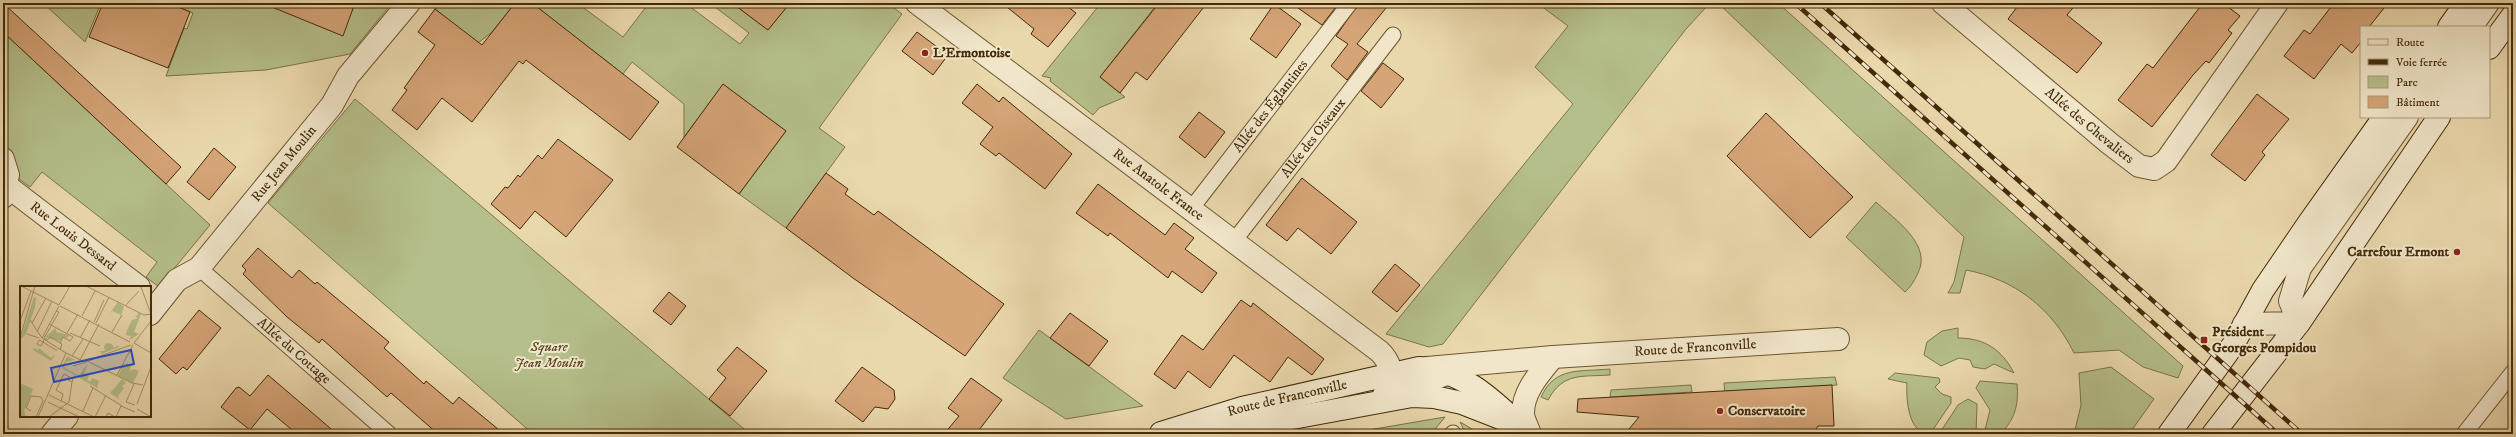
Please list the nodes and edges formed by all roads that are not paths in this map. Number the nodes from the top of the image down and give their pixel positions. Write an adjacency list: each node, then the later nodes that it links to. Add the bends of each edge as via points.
1 (409, 3): 20 (street, Rue Jean Moulin, via 348,76 332,105)
2 (917, 3): 18 (street, Rue Anatole France)
3 (1350, 3): 18 (lane, Allée des Églantines)
4 (1943, 3): 5 (street, Allée des Chevaliers, via 2109,143 2140,166 2154,169 2166,161)
5 (2277, 3)
6 (2466, 3): 9 (street)
7 (2488, 3): 10 (street)
8 (2513, 14): 12 (street)
9 (2450, 26)
10 (2472, 26)
11 (1393, 35): 19 (lane, Allée des Oiseaux)
12 (2490, 47)
13 (2383, 118): 24 (street, via 2263,290)
14 (2406, 118): 23 (street, via 2300,268 2290,301)
15 (2438, 118): 23 (street)
16 (3, 159): 17 (street, Rue Louis Dessard, via 8,175)
17 (5, 192): 21 (street, Rue Louis Dessard)
18 (1191, 209): 19 (street, Rue Anatole France)
19 (1234, 241): 29 (street, Rue Anatole France, via 1383,355)
20 (199, 268): 22 (street, Rue Jean Moulin, via 177,280); 33 (lane, Allée du Cottage)
21 (138, 286)
22 (153, 304)
23 (2299, 323): 24 (street); 37 (street)
24 (2244, 324): 36 (street)
25 (1838, 339): 26 (street, Route de Franconville)
26 (1553, 357): 27 (street, Route de Franconville); 35 (street, via 1536,377 1526,397 1523,413)
27 (1464, 371): 29 (street, Route de Franconville, via 1426,382); 29 (street, Route de Franconville, via 1426,368); 30 (street); 35 (street)
28 (2513, 372): 38 (lane)
29 (1386, 388): 30 (street, Route de Franconville, via 1412,396 1434,397); 34 (street, Route de Franconville, via 1242,408); 34 (street, Route de Franconville, via 1287,419)
30 (1464, 404): 35 (street, Route de Franconville, via 1506,421)
31 (66, 417): 32 (street)
32 (52, 434)
33 (389, 434)
34 (1159, 434)
35 (1529, 434)
36 (2169, 434)
37 (2213, 434)
38 (2464, 434)

